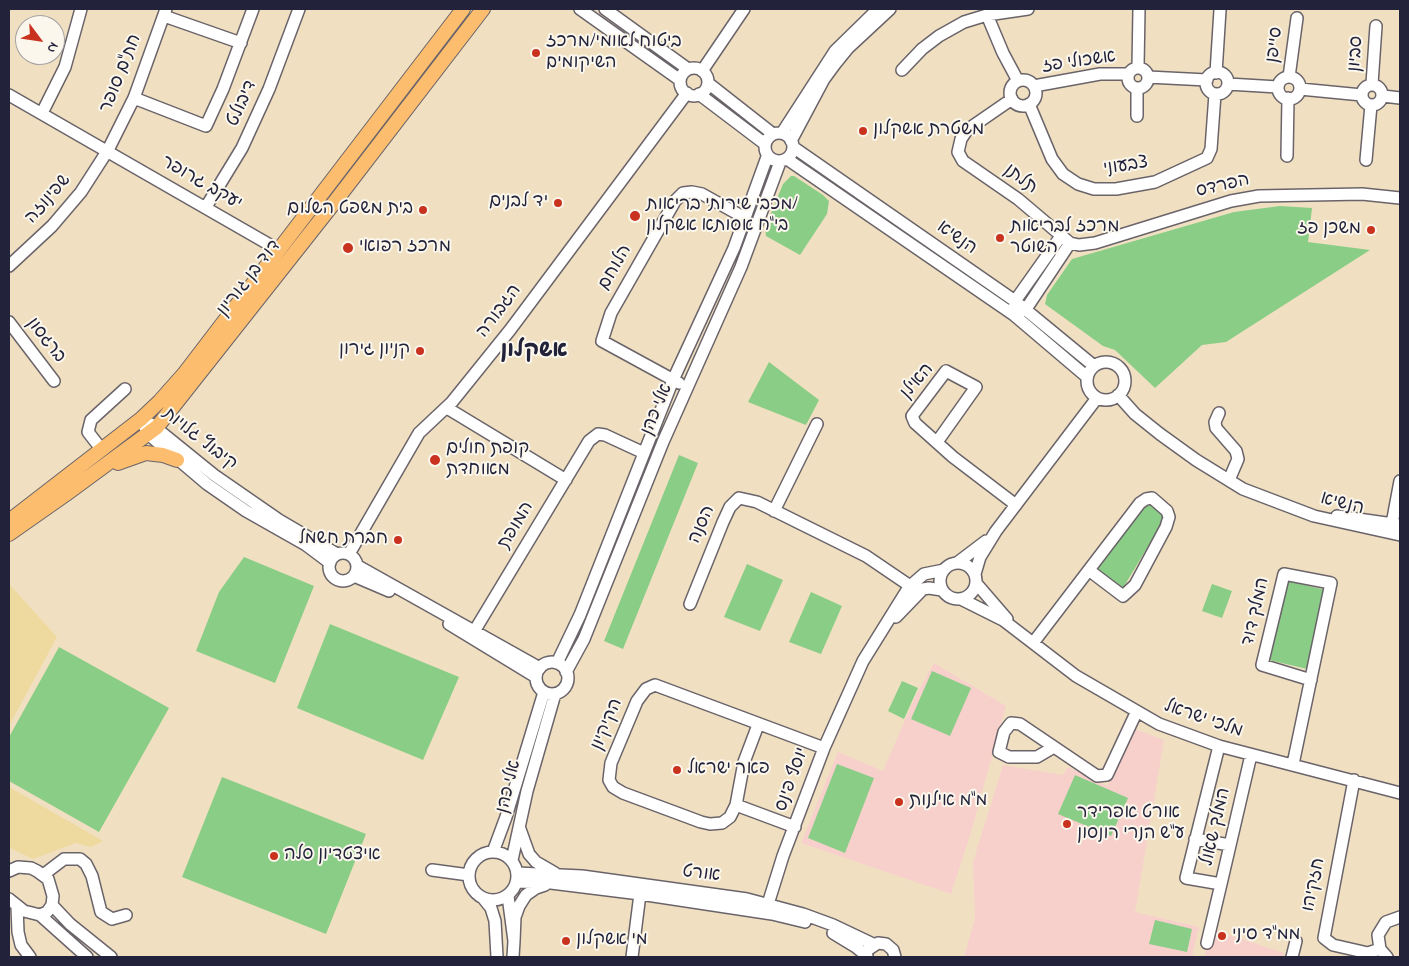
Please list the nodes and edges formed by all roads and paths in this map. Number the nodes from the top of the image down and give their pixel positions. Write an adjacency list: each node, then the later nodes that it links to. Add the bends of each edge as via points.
1 (81, 9): 47 (street, via 65,67)
2 (253, 9): 18 (street)
3 (299, 9): 58 (street, דיבולט, via 269,89 242,148)
4 (463, 9): 61 (main road, דוד בן גוריון)
5 (483, 9): 79 (main road, דוד בן גוריון)
6 (580, 9): 26 (street)
7 (605, 9): 19 (street)
8 (744, 9): 22 (street)
9 (878, 9): 49 (street, via 835,51)
10 (890, 9): 51 (street, אלי כהן, via 848,48 824,79)
11 (1028, 9): 15 (street)
12 (1139, 9): 21 (street)
13 (1220, 10): 23 (street)
14 (165, 12): 18 (street); 41 (street, חת"ם סופר)
15 (987, 14): 20 (street, via 939,36); 27 (street)
16 (1297, 18): 25 (street, סייפן)
17 (1376, 26): 30 (street, סביון)
18 (241, 43): 41 (street, via 206,126)
19 (688, 69): 22 (street); 26 (street)
20 (902, 70)
21 (1133, 70): 24 (street, via 1144,69); 31 (street, אשכולי פז); 33 (street, via 1129,83)
22 (702, 71): 28 (street)
23 (1212, 76): 24 (street); 29 (street, via 1223,74); 38 (street, via 1207,87)
24 (1148, 77): 33 (street, via 1145,85)
25 (1290, 77): 32 (street, via 1283,79); 34 (street, via 1298,82)
26 (680, 80): 36 (street)
27 (1018, 81): 31 (street, via 1025,80); 44 (street, via 1012,87)
28 (708, 83): 37 (street); 49 (street)
29 (1228, 84): 32 (street); 38 (street, via 1224,92)
30 (1372, 84): 39 (street, via 1366,86); 40 (street, via 1379,87)
31 (1034, 86): 45 (street, via 1036,94)
32 (1278, 87): 42 (street, via 1280,93)
33 (1137, 88): 48 (street)
34 (1300, 89): 39 (street); 42 (street, via 1294,97)
35 (9, 94): 47 (street, יעקב גרופר)
36 (687, 94): 37 (street); 75 (street, הגבורה, via 510,330)
37 (699, 94): 50 (street)
38 (1215, 94): 45 (street, צבעוני, via 1211,149 1207,158 1155,182 1116,189 1094,189 1063,174 1052,159)
39 (1362, 95): 46 (street, via 1363,101)
40 (1382, 96): 43 (street); 46 (street, via 1380,102)
41 (134, 98): 52 (street, חת"ם סופר)
42 (1288, 98): 54 (street)
43 (1400, 98)
44 (1012, 99): 45 (street, via 1018,104); 60 (street, תלתן, via 968,130 960,139 958,152 964,161 1018,199)
45 (1029, 104)
46 (1371, 106): 56 (street)
47 (42, 113): 52 (street, יעקב גרופר)
48 (1137, 116)
49 (778, 134): 50 (street); 51 (street, הנשיא)
50 (765, 144): 53 (street)
51 (792, 144): 55 (street, אלי כהן); 63 (street, הנשיא)
52 (108, 150): 58 (street, יעקב גרופר); 62 (street, שפינוזה, via 81,192 52,226)
53 (767, 156): 55 (street, הנשיא); 59 (street, אלי כהן)
54 (1287, 156)
55 (784, 160): 65 (street, הנשיא); 71 (street, אלי כהן, via 741,267)
56 (1366, 160)
57 (1400, 198): 60 (street, הפרדס, via 1362,194 1259,196 1230,201 1095,243 1079,245)
58 (206, 207): 61 (street, יעקב גרופר)
59 (745, 218): 69 (street, אלי כהן); 69 (street, הלוחם, via 702,194 683,193 675,201 611,313 602,341)
60 (1066, 240): 63 (street); 64 (street)
61 (277, 249): 77 (main road, דוד בן גוריון, via 184,374)
62 (9, 266)
63 (1015, 301): 64 (street, הנשיא); 65 (street)
64 (1026, 309): 65 (street); 67 (street, הנשיא)
65 (1014, 314): 68 (street, הנשיא)
66 (9, 322): 70 (street, ברגסון)
67 (1094, 366): 68 (street); 73 (street, via 1105,362 1121,369 1125,380)
68 (1087, 378): 74 (street, via 1088,389)
69 (673, 380): 71 (street, הלוחם); 82 (street, אלי כהן)
70 (54, 381)
71 (687, 386): 110 (street, אלי כהן, via 584,639)
72 (124, 389): 81 (street, via 91,420 88,432)
73 (1118, 396): 74 (street, via 1108,400); 86 (street, הנשיא, via 1160,434)
74 (1097, 398): 88 (street)
75 (447, 408): 85 (street); 94 (street, הגבורה, via 419,433)
76 (1219, 413): 86 (street, via 1216,428 1236,451 1238,460)
77 (141, 419): 79 (street, קיבוץ גלויות); 81 (main road, דוד בן גוריון)
78 (817, 424): 89 (street)
79 (153, 431): 83 (street, קיבוץ גלויות); 84 (main road, דוד בן גוריון); 95 (street, קיבוץ גלויות)
80 (937, 442): 80 (street, האילן, via 976,387 946,371 912,416 915,423); 88 (street, האילן)
81 (102, 450): 90 (main road, דוד בן גוריון)
82 (644, 453): 85 (street, המופת, via 598,434 589,441); 108 (street, אלי כהן, via 580,615)
83 (177, 460): 84 (main road, via 146,453); 95 (street, קיבוץ גלויות, via 227,498)
84 (96, 472): 93 (main road, דוד בן גוריון)
85 (566, 480): 106 (street, המופת)
86 (1229, 480): 91 (street, הנשיא, via 1314,516)
87 (1400, 481): 91 (street)
88 (1016, 505): 92 (street)
89 (774, 511): 101 (street, הסנה, via 900,572); 104 (street, הסנה, via 749,499 739,498 730,507)
90 (9, 521)
91 (1396, 529)
92 (996, 531): 96 (street); 100 (street, via 980,557)
93 (9, 534)
94 (349, 554): 95 (street); 98 (street, via 355,559)
95 (333, 559): 98 (street, via 330,571 338,580 347,581)
96 (957, 563): 97 (street); 100 (street, via 968,566)
97 (944, 570): 101 (street, יוסף פינס, via 924,574); 102 (street, via 940,579)
98 (356, 571): 106 (street); 109 (street)
99 (1090, 571): 99 (street, via 1123,596 1135,585 1166,527 1169,517 1163,506 1152,498 1140,503); 107 (street)
100 (975, 578): 103 (street, via 972,594); 105 (street, מלכי ישראל)
101 (914, 587): 102 (street); 117 (street, יוסף פינס, via 864,661)
102 (942, 590): 103 (street, via 950,598)
103 (961, 600): 105 (street, מלכי ישראל)
104 (690, 604)
105 (1017, 629): 107 (street, מלכי ישראל)
106 (475, 630): 109 (street)
107 (1033, 643): 113 (street, מלכי ישראל, via 1076,676)
108 (557, 663): 109 (street, via 548,663); 110 (street)
109 (538, 672): 112 (street, via 538,686)
110 (566, 672): 112 (street, via 566,686)
111 (1310, 680): 111 (street, המלך דוד, via 1331,583 1284,574 1262,666); 119 (street, המלך דוד)
112 (549, 693): 123 (street, אלי כהן); 127 (street, אלי כהן)
113 (1136, 713): 115 (street, מלכי ישראל); 116 (street, via 1107,775 1097,776)
114 (758, 725): 117 (street, הקיקיון); 122 (street, via 744,762); 122 (street, הקיקיון, via 655,685 646,689 637,701 611,763 609,780 613,787 700,822 722,823 730,817)
115 (1219, 746): 118 (street, מלכי ישראל); 125 (street, המלך שאול)
116 (1054, 747)
117 (824, 748): 124 (street, יוסף פינס)
118 (1251, 755): 119 (street, מלכי ישראל); 126 (street, המלך שאול)
119 (1293, 764): 120 (street, מלכי ישראל)
120 (1354, 780): 121 (street, מלכי ישראל); 149 (street, חזקיהו, via 1324,938 1333,945)
121 (1400, 794)
122 (736, 805): 124 (street)
123 (518, 825): 128 (street, אלי כהן); 134 (street, via 529,854)
124 (795, 827): 141 (street, יוסף פינס)
125 (1195, 839): 126 (street); 135 (street, המלך שאול, via 1186,878)
126 (1230, 846): 135 (street, המלך שאול)
127 (492, 852): 128 (street); 132 (street, via 485,853 474,862)
128 (512, 860): 133 (street)
129 (12, 866): 131 (street, via 31,868)
130 (432, 870): 132 (street)
131 (43, 875): 140 (street, via 52,888); 142 (street, via 64,859 80,859 92,876 101,912 112,919)
132 (469, 875): 138 (street, via 473,889)
133 (517, 878): 134 (street, אורט); 137 (street)
134 (555, 879): 136 (street, אורט); 141 (street, אורט, via 582,876 746,899); 145 (street, via 526,895 514,917)
135 (1221, 884): 147 (street)
136 (640, 894): 141 (street, אורט); 156 (street)
137 (508, 896): 138 (street, via 495,900); 145 (street)
138 (483, 898): 154 (street, via 495,920)
139 (13, 903): 143 (street); 151 (street, via 21,945)
140 (52, 905): 143 (street); 153 (street)
141 (770, 909): 148 (street, אורט, via 833,925); 157 (street, אורט, via 844,938)
142 (126, 914)
143 (40, 915): 152 (street)
144 (1400, 917): 149 (street, via 1392,918 1381,928 1378,935)
145 (514, 941): 155 (street)
146 (1296, 941): 158 (street)
147 (1207, 943)
148 (873, 944): 150 (street, אורט, via 886,944); 157 (street)
149 (1383, 953)
150 (897, 956)
151 (30, 957)
152 (87, 957)
153 (111, 957)
154 (497, 957)
155 (513, 957)
156 (632, 957)
157 (867, 957)
158 (1292, 957)

